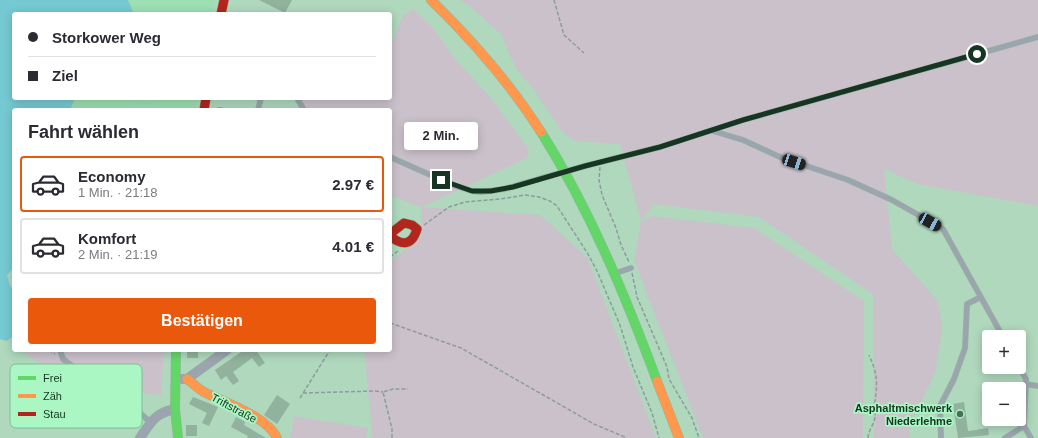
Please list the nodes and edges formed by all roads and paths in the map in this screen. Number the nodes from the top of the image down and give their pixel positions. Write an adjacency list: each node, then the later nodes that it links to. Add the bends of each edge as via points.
1 (431, 0): 12 (main road, via 504,78 537,124 574,186)
2 (554, 0): 6 (path, via 564,35)
3 (223, 2): 4 (main road)
4 (221, 12)
5 (1038, 37): 7 (lane)
6 (584, 53)
7 (712, 131): 9 (lane); 13 (lane, via 743,140 780,157 848,180 892,200 943,229)
8 (392, 158): 9 (lane, bridge, via 453,185 481,192 504,189)
9 (600, 162): 11 (path, via 599,180 602,195)
10 (425, 224): 39 (path, via 449,207 465,202 525,195 539,196 557,206 597,271 620,325)
11 (631, 268): 12 (lane); 41 (path, via 638,297 667,367 669,379 692,418)
12 (615, 273): 40 (main road)
13 (981, 297): 15 (lane); 43 (lane, via 967,304 965,348 954,379 940,406)
14 (392, 324): 38 (path, via 461,348 594,424)
15 (999, 330)
16 (61, 352): 21 (lane, via 63,359)
17 (176, 352): 22 (main road)
18 (224, 352): 23 (street)
19 (329, 352): 28 (path)
20 (869, 355): 42 (path, via 876,371 877,390 875,417)
21 (70, 364)
22 (175, 379): 23 (street); 30 (main road)
23 (187, 379): 36 (main road, Triftstraße, via 205,392 271,428 276,432)
24 (1026, 384): 25 (lane)
25 (1038, 386)
26 (408, 389): 27 (path)
27 (383, 392): 28 (path); 37 (path)
28 (303, 393): 29 (path)
29 (300, 398)
30 (175, 409): 32 (street, via 159,414); 35 (main road)
31 (142, 415): 32 (lane)
32 (150, 423): 34 (street)
33 (1024, 426): 44 (lane); 45 (lane)
34 (140, 438)
35 (178, 438)
36 (277, 438)
37 (392, 438)
38 (627, 438)
39 (659, 438)
40 (679, 438)
41 (699, 438)
42 (868, 438)
43 (941, 438)
44 (1004, 438)
45 (1031, 438)

